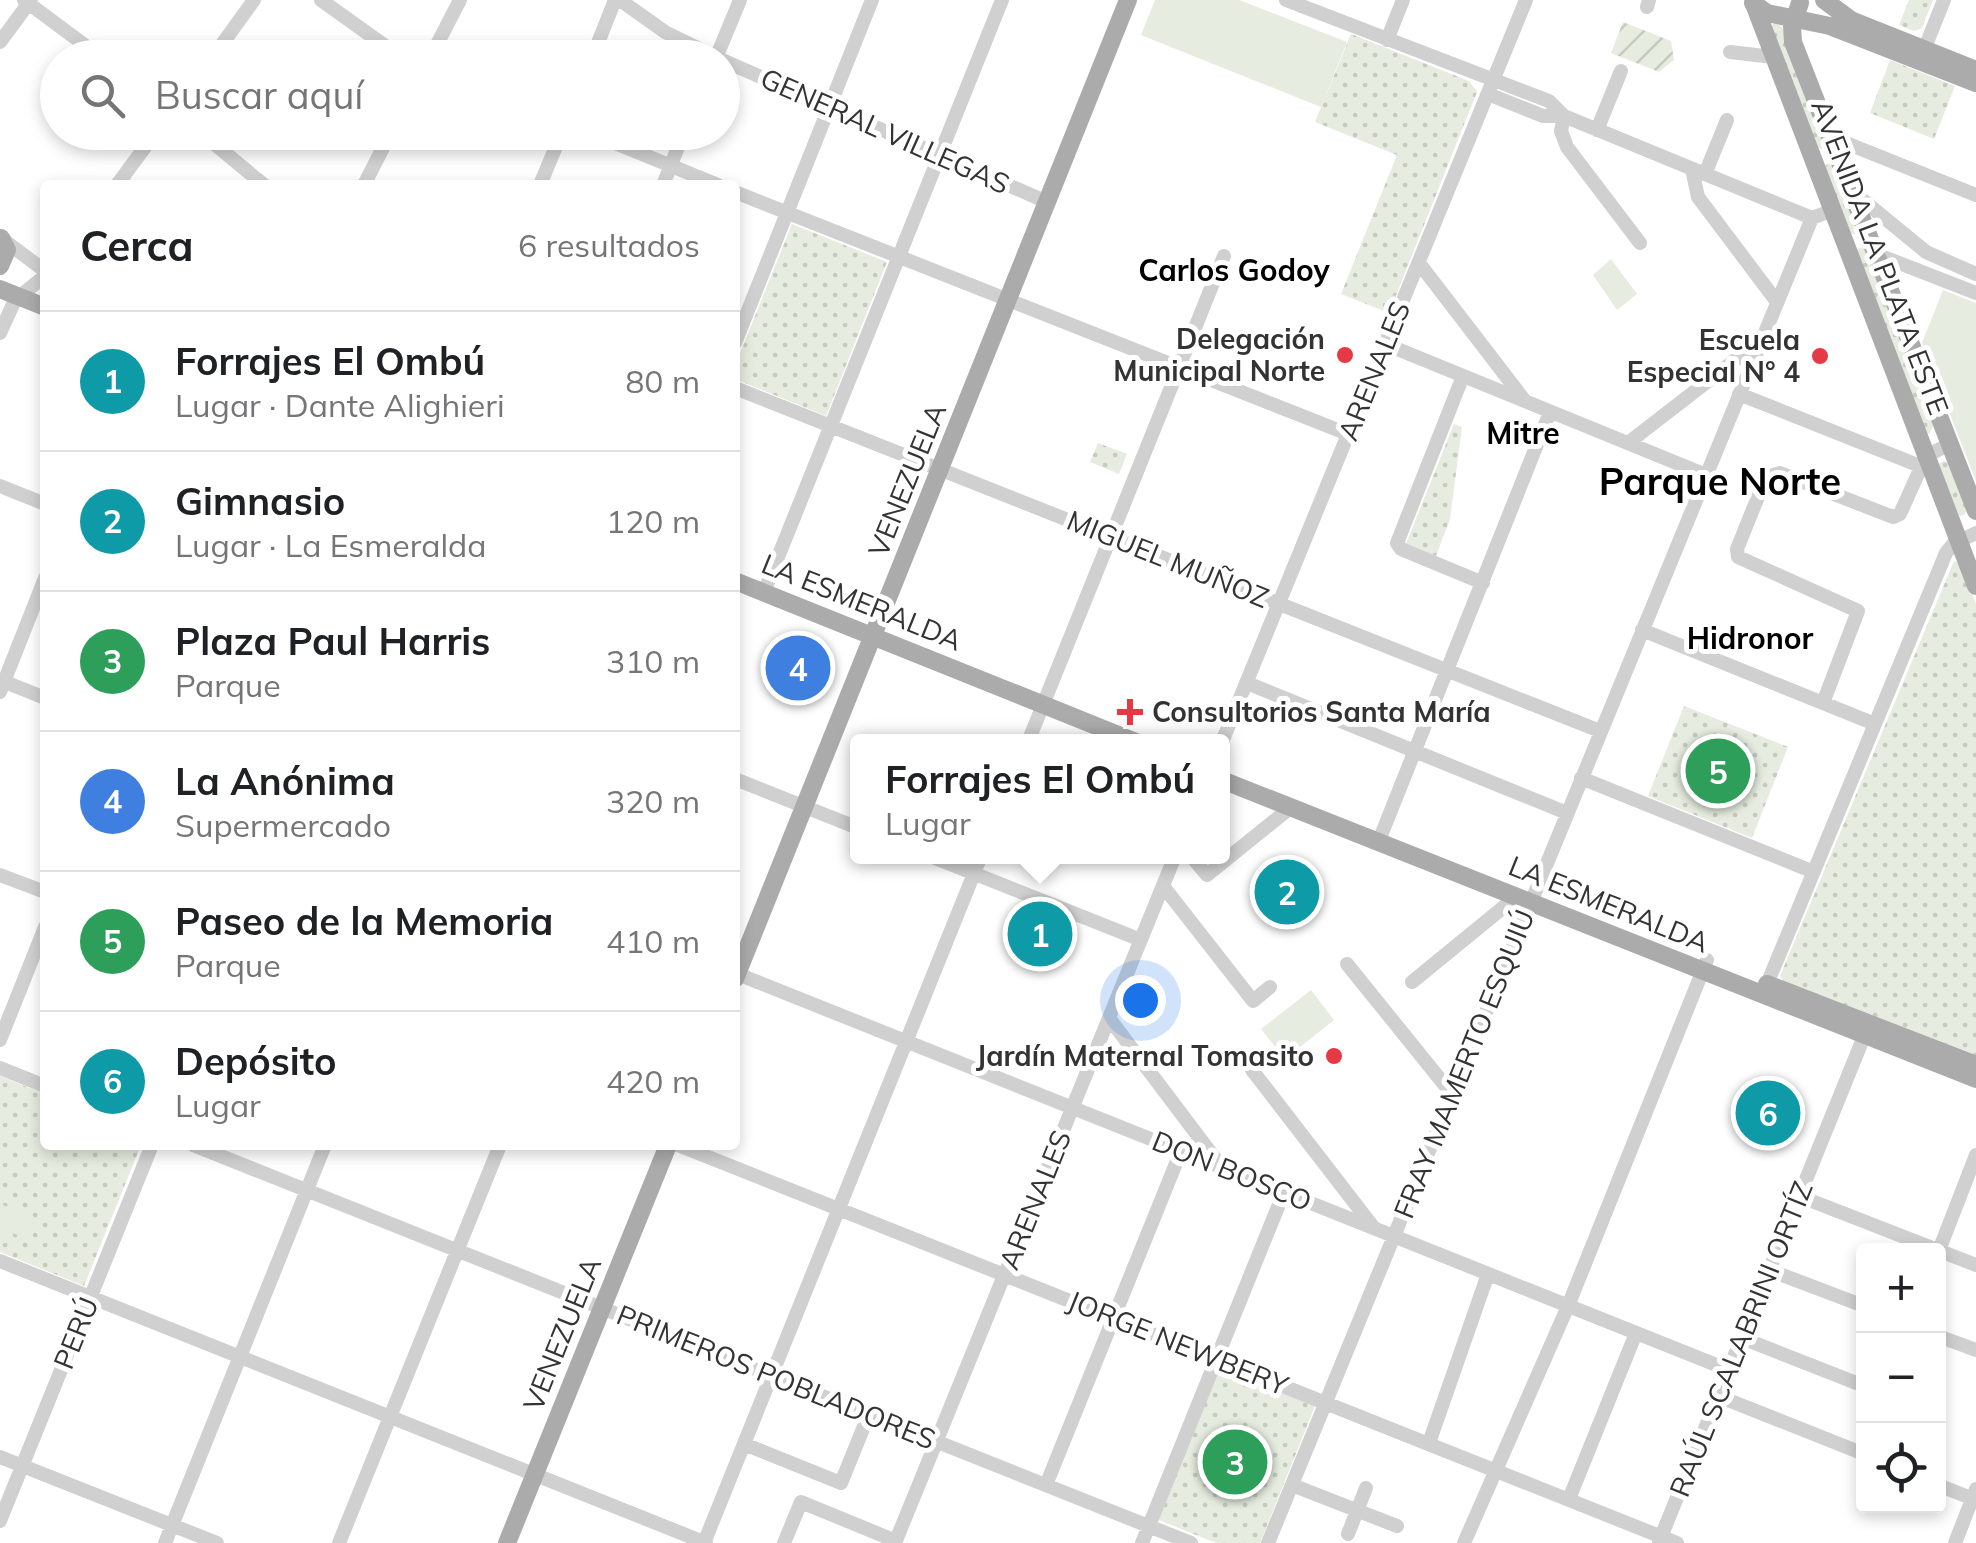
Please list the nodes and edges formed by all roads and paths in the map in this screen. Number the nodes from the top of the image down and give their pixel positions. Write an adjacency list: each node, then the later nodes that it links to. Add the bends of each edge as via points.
1 (254, 0): 18 (street)
2 (321, 0): 19 (street)
3 (460, 0): 20 (street)
4 (618, 0): 21 (street); 22 (street, GENERAL VILLEGAS)
5 (740, 0): 23 (street)
6 (872, 0): 34 (street)
7 (1002, 0): 45 (street)
8 (1128, 0): 59 (main road, VENEZUELA)
9 (1286, 0): 24 (street)
10 (1403, 0): 24 (street)
11 (1526, 0): 33 (street, ARENALES)
12 (1824, 0): 27 (main road)
13 (1944, 0): 27 (street)
14 (28, 1): 17 (street); 25 (street)
15 (1753, 2): 16 (main road, via 1768,14); 28 (main road, AVENIDA LA PLATA ESTE)
16 (1795, 8): 27 (main road); 38 (main road, AVENIDA LA PLATA ESTE, via 1793,42)
17 (79, 40)
18 (225, 40)
19 (377, 40)
20 (439, 40)
21 (600, 40)
22 (681, 40)
23 (725, 40)
24 (1387, 40): 33 (street)
25 (0, 42)
26 (1730, 52): 28 (street)
27 (1922, 55): 30 (main road); 32 (main road)
28 (1773, 57): 48 (main road, AVENIDA LA PLATA ESTE)
29 (740, 68): 34 (street, GENERAL VILLEGAS)
30 (1976, 70)
31 (1620, 71): 37 (street)
32 (1976, 83)
33 (1490, 88): 35 (street, via 1549,102); 69 (street, ARENALES)
34 (829, 108): 45 (street, GENERAL VILLEGAS); 61 (street)
35 (1564, 116): 37 (street); 65 (street, via 1567,147)
36 (1727, 120): 49 (street)
37 (1597, 130): 49 (street)
38 (1831, 137): 46 (main road, AVENIDA LA PLATA ESTE); 58 (street)
39 (143, 150): 50 (street)
40 (222, 150): 51 (street)
41 (382, 150): 52 (street)
42 (555, 150): 53 (street)
43 (632, 150): 47 (street)
44 (677, 150): 47 (street)
45 (940, 156): 59 (street, GENERAL VILLEGAS); 68 (street)
46 (1839, 159): 48 (main road, via 1826,154); 56 (main road, AVENIDA LA PLATA ESTE)
47 (671, 166): 54 (street); 55 (street)
48 (1816, 168): 60 (main road, AVENIDA LA PLATA ESTE)
49 (1699, 172): 62 (street); 78 (street, via 1698,198)
50 (121, 180)
51 (258, 180)
52 (367, 180)
53 (542, 180)
54 (665, 180)
55 (706, 180)
56 (1852, 191): 66 (main road, AVENIDA LA PLATA ESTE); 72 (street, via 1926,252)
57 (740, 194): 61 (street)
58 (1976, 196)
59 (1047, 202): 77 (main road, VENEZUELA)
60 (1833, 210): 62 (street); 63 (main road, AVENIDA LA PLATA ESTE)
61 (787, 213): 68 (street); 80 (street)
62 (1812, 218): 78 (street, FRAY MAMERTO ESQUIÚ)
63 (1842, 234): 66 (main road); 94 (main road, AVENIDA LA PLATA ESTE)
64 (1, 238): 70 (main road, via 7,250); 71 (street)
65 (1640, 244)
66 (1873, 245): 75 (street); 93 (main road, AVENIDA LA PLATA ESTE)
67 (1224, 256): 84 (street)
68 (898, 258): 77 (street); 90 (street)
69 (1419, 263): 83 (street, ARENALES); 88 (street)
70 (0, 266)
71 (40, 270)
72 (1976, 274)
73 (40, 278): 76 (street)
74 (0, 289): 76 (main road)
75 (1976, 294)
76 (19, 296): 79 (main road); 81 (street)
77 (1008, 301): 84 (street); 95 (main road, VENEZUELA)
78 (1777, 302): 82 (street, FRAY MAMERTO ESQUIÚ)
79 (40, 304)
80 (740, 330)
81 (0, 332)
82 (1762, 339): 87 (street, FRAY MAMERTO ESQUIÚ); 92 (street)
83 (1385, 344): 85 (street); 91 (street, ARENALES)
84 (1179, 368): 91 (street); 100 (street)
85 (1463, 376): 88 (street); 102 (street, via 1397,544)
86 (740, 390): 90 (street, MIGUEL MUÑOZ)
87 (1740, 394): 94 (street); 96 (street, FRAY MAMERTO ESQUIÚ)
88 (1526, 402): 89 (street)
89 (1550, 412): 92 (street); 102 (street)
90 (830, 426): 95 (street, MIGUEL MUÑOZ); 106 (street)
91 (1348, 434): 107 (street, ARENALES)
92 (1628, 444): 96 (street)
93 (1950, 444): 94 (street); 99 (main road, AVENIDA LA PLATA ESTE)
94 (1923, 461): 101 (main road, AVENIDA LA PLATA ESTE); 114 (street, via 1893,517 1770,474 1737,549 1742,560 1858,611)
95 (940, 470): 100 (street, MIGUEL MUÑOZ); 109 (main road, VENEZUELA)
96 (1706, 476): 108 (street, FRAY MAMERTO ESQUIÚ)
97 (0, 486): 98 (street)
98 (40, 502)
99 (1976, 511)
100 (1110, 537): 107 (street, MIGUEL MUÑOZ); 115 (street)
101 (1967, 537): 104 (main road, AVENIDA LA PLATA ESTE); 116 (street, via 1946,553)
102 (1483, 582): 110 (street)
103 (740, 583): 106 (main road, LA ESMERALDA)
104 (1976, 586)
105 (40, 590): 112 (street)
106 (764, 592): 109 (main road, LA ESMERALDA)
107 (1279, 604): 110 (street, MIGUEL MUÑOZ); 111 (street, ARENALES)
108 (1642, 630): 114 (street); 117 (street, FRAY MAMERTO ESQUIÚ)
109 (874, 636): 115 (main road, LA ESMERALDA); 126 (main road, VENEZUELA)
110 (1448, 670): 117 (street, MIGUEL MUÑOZ); 121 (street)
111 (1247, 683): 120 (street, ARENALES); 121 (street)
112 (1, 685): 113 (street)
113 (40, 697)
114 (1823, 703): 116 (street)
115 (1043, 704): 118 (street); 119 (main road, LA ESMERALDA)
116 (1875, 724): 137 (street)
117 (1600, 731): 123 (street, FRAY MAMERTO ESQUIÚ)
118 (1031, 734)
119 (1116, 734)
120 (1225, 734)
121 (1415, 752): 128 (street); 130 (street)
122 (1230, 775): 130 (main road, LA ESMERALDA)
123 (1581, 778): 128 (street, FRAY MAMERTO ESQUIÚ); 137 (street)
124 (740, 781): 126 (street)
125 (1230, 783): 127 (main road, LA ESMERALDA)
126 (805, 806): 129 (street); 146 (main road, VENEZUELA)
127 (1290, 808): 131 (street); 142 (main road, LA ESMERALDA)
128 (1566, 813): 142 (street, FRAY MAMERTO ESQUIÚ)
129 (850, 825)
130 (1382, 833): 142 (main road, LA ESMERALDA)
131 (1230, 856)
132 (950, 864): 139 (street)
133 (978, 864): 139 (street)
134 (1172, 864): 140 (street, ARENALES)
135 (1198, 864): 136 (street, via 1207,875)
136 (1221, 864)
137 (1814, 872): 151 (street)
138 (0, 874): 141 (street)
139 (974, 874): 144 (street); 155 (street)
140 (1163, 886): 144 (street, ARENALES); 150 (street, via 1254,1001)
141 (40, 890)
142 (1527, 897): 147 (main road, LA ESMERALDA); 149 (street); 161 (street, FRAY MAMERTO ESQUIÚ)
143 (40, 940): 154 (street)
144 (1141, 940): 152 (street, ARENALES)
145 (1347, 964): 161 (street)
146 (740, 965)
147 (1705, 965): 151 (main road, LA ESMERALDA); 189 (street)
148 (740, 977): 155 (street, DON BOSCO)
149 (1412, 982)
150 (1270, 987)
151 (1766, 989): 153 (main road, LA ESMERALDA)
152 (1109, 1018): 162 (street, ARENALES); 171 (street)
153 (1866, 1029): 156 (main road, LA ESMERALDA); 159 (main road, LA ESMERALDA); 174 (street, RAÚL SCALABRINI ORTÍZ)
154 (0, 1040)
155 (907, 1041): 162 (street, DON BOSCO); 175 (street)
156 (1976, 1066)
157 (0, 1068): 160 (street)
158 (1252, 1070): 176 (street)
159 (1976, 1079)
160 (40, 1084)
161 (1452, 1094): 177 (street, FRAY MAMERTO ESQUIÚ)
162 (1073, 1107): 169 (street, DON BOSCO); 185 (street, ARENALES)
163 (150, 1150): 187 (street, PERÚ)
164 (207, 1150): 172 (street, PRIMEROS POBLADORES)
165 (323, 1150): 172 (street)
166 (498, 1150): 180 (street)
167 (666, 1150): 190 (main road, VENEZUELA)
168 (691, 1150): 175 (street, JORGE NEWBERY)
169 (1181, 1151): 171 (street, DON BOSCO); 191 (street)
170 (1976, 1155): 179 (street)
171 (1220, 1167): 173 (street, DON BOSCO)
172 (307, 1190): 180 (street, PRIMEROS POBLADORES); 196 (street)
173 (1284, 1192): 176 (street, DON BOSCO); 197 (street)
174 (1799, 1196): 178 (street); 184 (street, RAÚL SCALABRINI ORTÍZ)
175 (839, 1209): 185 (street, JORGE NEWBERY); 199 (street)
176 (1375, 1229): 177 (street, DON BOSCO)
177 (1393, 1236): 186 (street, DON BOSCO); 202 (street, FRAY MAMERTO ESQUIÚ)
178 (1916, 1243)
179 (1942, 1243)
180 (458, 1250): 190 (street, PRIMEROS POBLADORES); 204 (street)
181 (1946, 1254): 183 (street)
182 (0, 1260): 187 (street)
183 (1976, 1265)
184 (1769, 1270): 188 (street); 193 (street, RAÚL SCALABRINI ORTÍZ)
185 (1005, 1274): 191 (street, JORGE NEWBERY); 205 (street, ARENALES)
186 (1488, 1274): 189 (street, DON BOSCO); 206 (street)
187 (91, 1297): 196 (street); 210 (street, PERÚ)
188 (1856, 1303)
189 (1568, 1306): 192 (street, DON BOSCO); 211 (street)
190 (602, 1308): 199 (street, PRIMEROS POBLADORES); 212 (main road, VENEZUELA)
191 (1114, 1318): 197 (street, JORGE NEWBERY); 213 (street)
192 (1636, 1333): 198 (street, DON BOSCO); 218 (street)
193 (1742, 1338): 198 (street, RAÚL SCALABRINI ORTÍZ); 200 (street)
194 (1946, 1339): 195 (street)
195 (1976, 1350)
196 (240, 1356): 204 (street); 221 (street)
197 (1217, 1358): 202 (street, JORGE NEWBERY); 222 (street)
198 (1729, 1370): 201 (street, RAÚL SCALABRINI ORTÍZ)
199 (772, 1376): 203 (street, PRIMEROS POBLADORES); 207 (street)
200 (1856, 1383)
201 (1718, 1396): 208 (street); 225 (street, RAÚL SCALABRINI ORTÍZ)
202 (1326, 1402): 206 (street, JORGE NEWBERY); 214 (street, FRAY MAMERTO ESQUIÚ)
203 (869, 1414): 205 (street, PRIMEROS POBLADORES); 207 (street, via 841,1484)
204 (390, 1417): 212 (street); 229 (street)
205 (936, 1441): 213 (street, PRIMEROS POBLADORES); 226 (street, ARENALES)
206 (1429, 1443): 211 (street, JORGE NEWBERY)
207 (744, 1444): 231 (street)
208 (1856, 1451)
209 (0, 1457): 210 (street)
210 (22, 1466): 220 (street, PERÚ); 221 (street)
211 (1494, 1469): 218 (street, JORGE NEWBERY); 236 (street)
212 (534, 1474): 230 (main road, VENEZUELA); 231 (street)
213 (1046, 1485): 222 (street, PRIMEROS POBLADORES)
214 (1292, 1485): 219 (street); 235 (street, FRAY MAMERTO ESQUIÚ)
215 (1946, 1486): 217 (street)
216 (1366, 1488): 219 (street)
217 (1975, 1495): 238 (street)
218 (1569, 1500): 225 (street, JORGE NEWBERY)
219 (1358, 1511): 223 (street); 224 (street)
220 (0, 1521)
221 (172, 1525): 227 (street); 228 (street)
222 (1148, 1526): 233 (street); 234 (street, PRIMEROS POBLADORES)
223 (1398, 1526)
224 (1348, 1534)
225 (1660, 1540): 237 (street, JORGE NEWBERY)
226 (895, 1542): 232 (street, via 801,1502)
227 (165, 1543)
228 (217, 1543)
229 (340, 1543)
230 (507, 1543)
231 (705, 1543)
232 (784, 1543)
233 (1142, 1543)
234 (1192, 1543)
235 (1268, 1543)
236 (1464, 1543)
237 (1678, 1543)
238 (1955, 1543)

